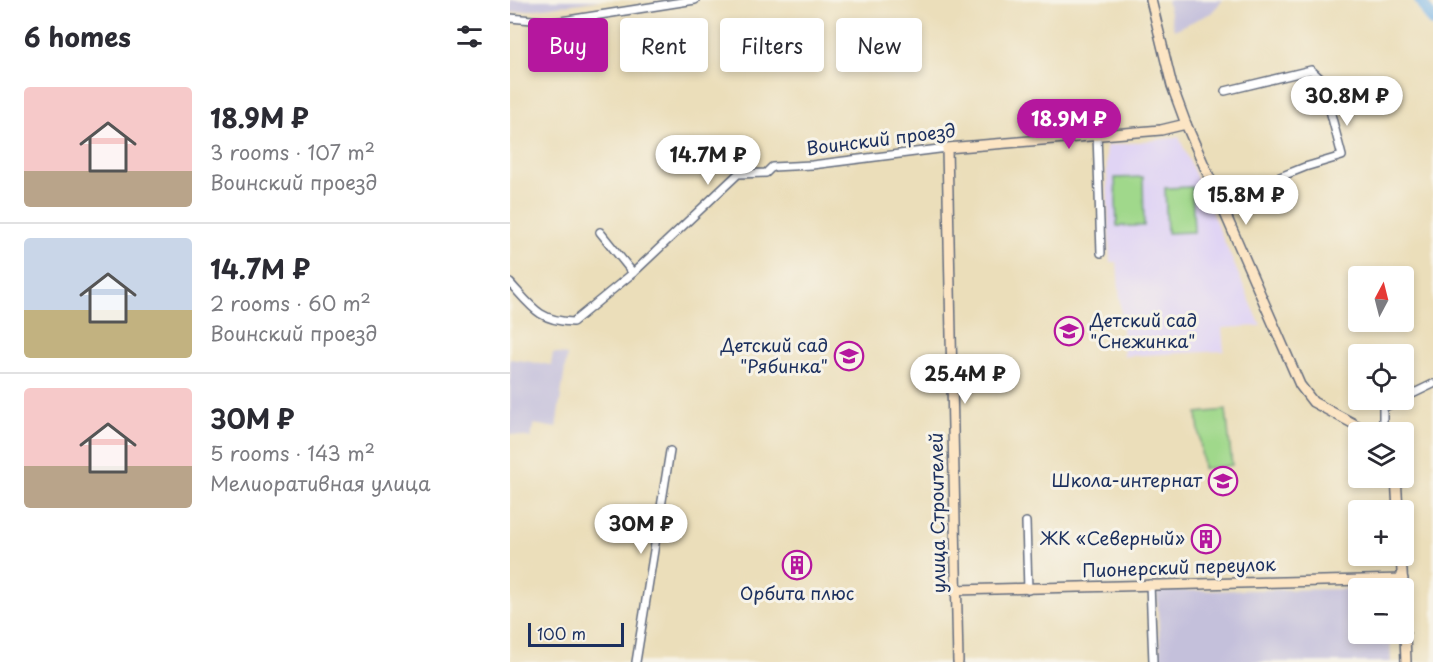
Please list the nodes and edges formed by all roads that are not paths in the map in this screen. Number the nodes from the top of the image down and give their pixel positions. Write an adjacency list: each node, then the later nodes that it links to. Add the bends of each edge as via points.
1 (695, 0): 3 (street, via 555,22)
2 (1151, 0): 5 (main road, via 1172,86)
3 (510, 18)
4 (1225, 91): 8 (street, via 1311,70 1322,80 1342,156 1305,166)
5 (1186, 124): 6 (main road, Воинский проезд, via 1161,130); 8 (main road)
6 (1097, 134): 7 (main road, Воинский проезд); 10 (street)
7 (947, 148): 11 (street, Воинский проезд, via 738,174); 20 (main road, улица Строителей)
8 (1220, 201): 15 (main road, via 1304,391 1320,406)
9 (600, 232): 11 (street)
10 (1101, 253)
11 (633, 273): 12 (street, Воинский проезд, via 573,322 554,322 540,316)
12 (510, 283)
13 (1433, 384): 14 (street)
14 (1414, 393)
15 (1350, 422)
16 (670, 451): 23 (street)
17 (1026, 522): 21 (street)
18 (1348, 583): 19 (main road, Пионерский переулок)
19 (1150, 584): 21 (main road, Пионерский переулок); 25 (street)
20 (956, 590): 21 (main road, Пионерский переулок); 24 (main road, улица Строителей)
21 (1028, 590)
22 (1405, 644): 26 (main road)
23 (636, 662)
24 (958, 662)
25 (1153, 662)
26 (1406, 662)

